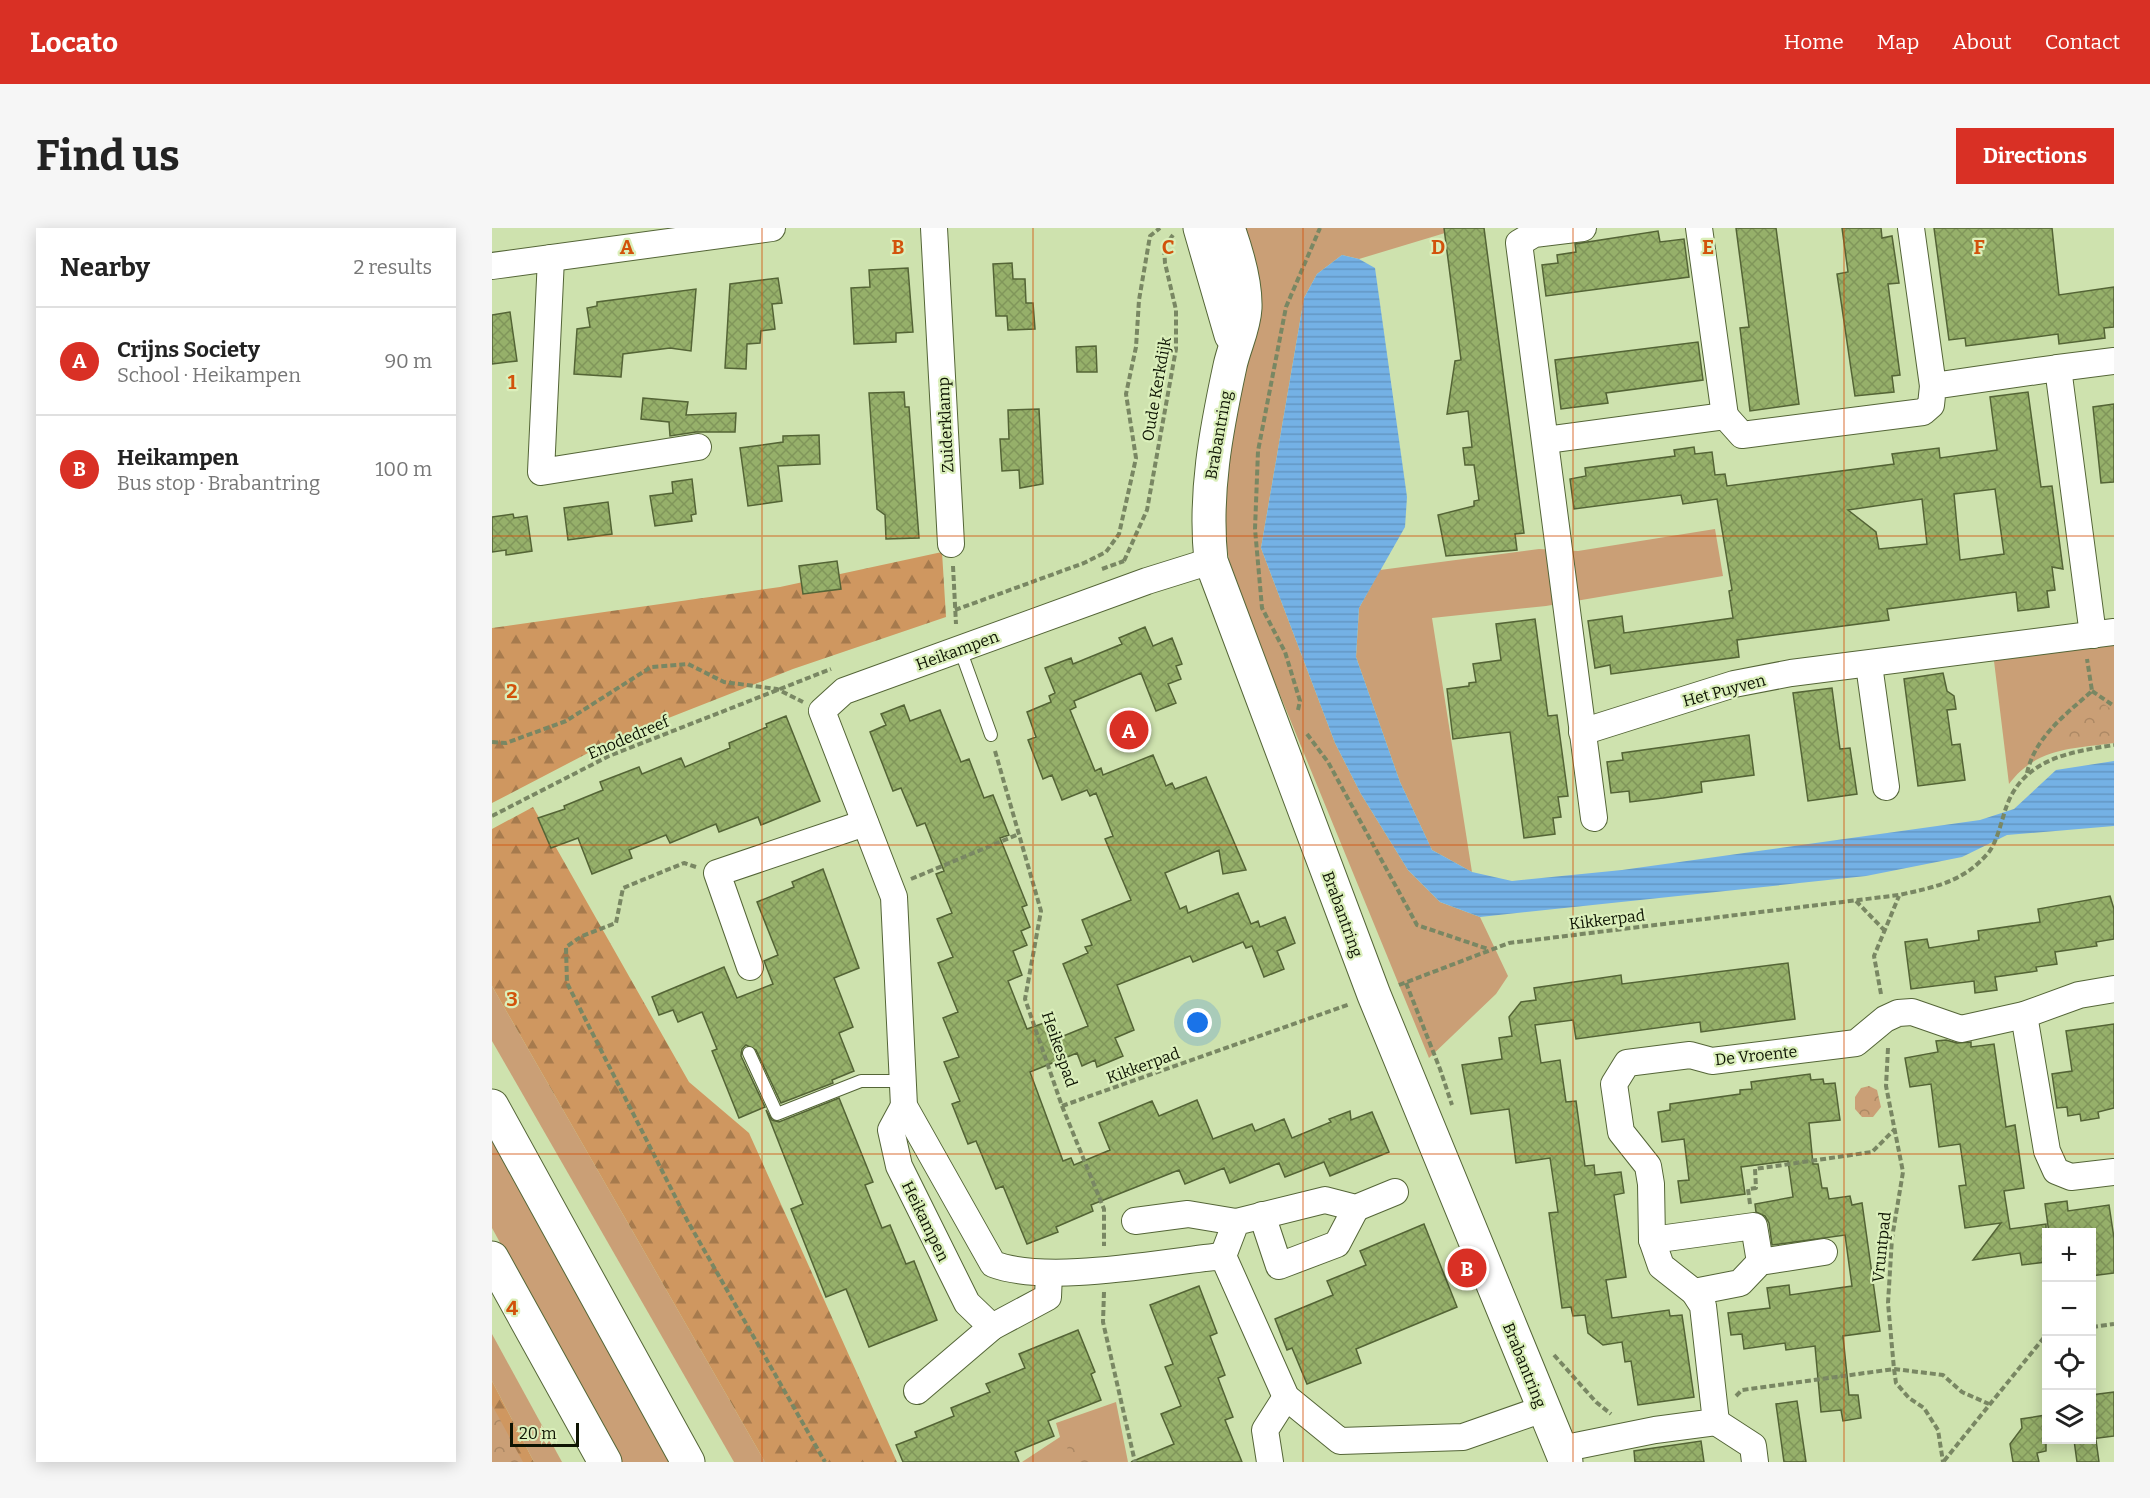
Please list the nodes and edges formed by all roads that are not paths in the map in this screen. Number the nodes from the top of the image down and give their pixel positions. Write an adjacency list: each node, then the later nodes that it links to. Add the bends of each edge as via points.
1 (772, 228): 8 (street)
2 (934, 228): 17 (street, Zuiderklamp)
3 (1228, 228): 10 (main road, Brabantring, via 1243,280 1245,310)
4 (1583, 228): 15 (street, via 1534,234 1519,243)
5 (1699, 228): 14 (street)
6 (1911, 228): 13 (street)
7 (1189, 230): 10 (main road, Brabantring, via 1221,294)
8 (551, 258): 9 (street); 16 (street, via 541,472)
9 (492, 266)
10 (1233, 349): 18 (main road, Brabantring, via 1208,491)
11 (2114, 361): 12 (street)
12 (2058, 368): 13 (street); 19 (street)
13 (1933, 386): 14 (street, via 1931,405 1923,412 1742,435)
14 (1725, 416): 15 (street)
15 (1546, 440): 22 (street)
16 (699, 447)
17 (951, 544)
18 (1211, 561): 20 (street, Heikampen, via 1147,580); 49 (main road, Brabantring, via 1374,995)
19 (2103, 634): 21 (street, Het Puyven)
20 (960, 649): 23 (lane); 26 (street, Heikampen, via 844,692 822,711)
21 (1869, 665): 22 (street, Het Puyven, via 1734,684); 24 (street)
22 (1582, 732): 25 (street)
23 (991, 735)
24 (1886, 787)
25 (1594, 818)
26 (865, 823): 27 (street, via 717,873); 31 (street, Heikampen, via 894,897)
27 (750, 967)
28 (2114, 989): 29 (street, De Vroente, via 2079,995)
29 (2024, 1015): 33 (street, via 2047,1151 2056,1172 2071,1177); 39 (street, De Vroente, via 1961,1029 1912,1012 1898,1013 1856,1043 1712,1061 1690,1055 1627,1063 1614,1084 1621,1132 1648,1166 1652,1184)
30 (750, 1053): 31 (lane, via 777,1114 861,1081)
31 (903, 1094): 44 (street, Heikampen, via 993,1264 1011,1270); 46 (street, Heikampen, via 891,1130 899,1166 967,1303)
32 (492, 1106): 54 (main road)
33 (2114, 1173)
34 (1395, 1192): 35 (street)
35 (1356, 1209): 36 (street, via 1325,1200); 36 (street, via 1337,1244 1279,1266)
36 (1262, 1215): 38 (street)
37 (1135, 1221): 38 (street, via 1188,1214)
38 (1236, 1222): 41 (street)
39 (1652, 1240): 43 (street, via 1754,1226); 45 (street, De Vroente, via 1661,1266)
40 (1824, 1252): 43 (street)
41 (1223, 1256): 44 (street, Heikampen); 48 (street)
42 (492, 1258): 53 (main road)
43 (1760, 1262): 45 (street, via 1740,1283)
44 (1049, 1273): 46 (street, via 1048,1297)
45 (1694, 1292): 50 (street, via 1703,1306)
46 (992, 1327): 47 (street)
47 (917, 1391)
48 (1286, 1397): 51 (street); 55 (street, via 1265,1430)
49 (1543, 1409): 51 (street, via 1463,1437); 52 (main road, Brabantring)
50 (1716, 1422): 52 (street, via 1655,1430); 56 (street, via 1753,1446)
51 (1339, 1452)
52 (1563, 1456)
53 (605, 1462)
54 (688, 1462)
55 (1270, 1462)
56 (1755, 1462)

